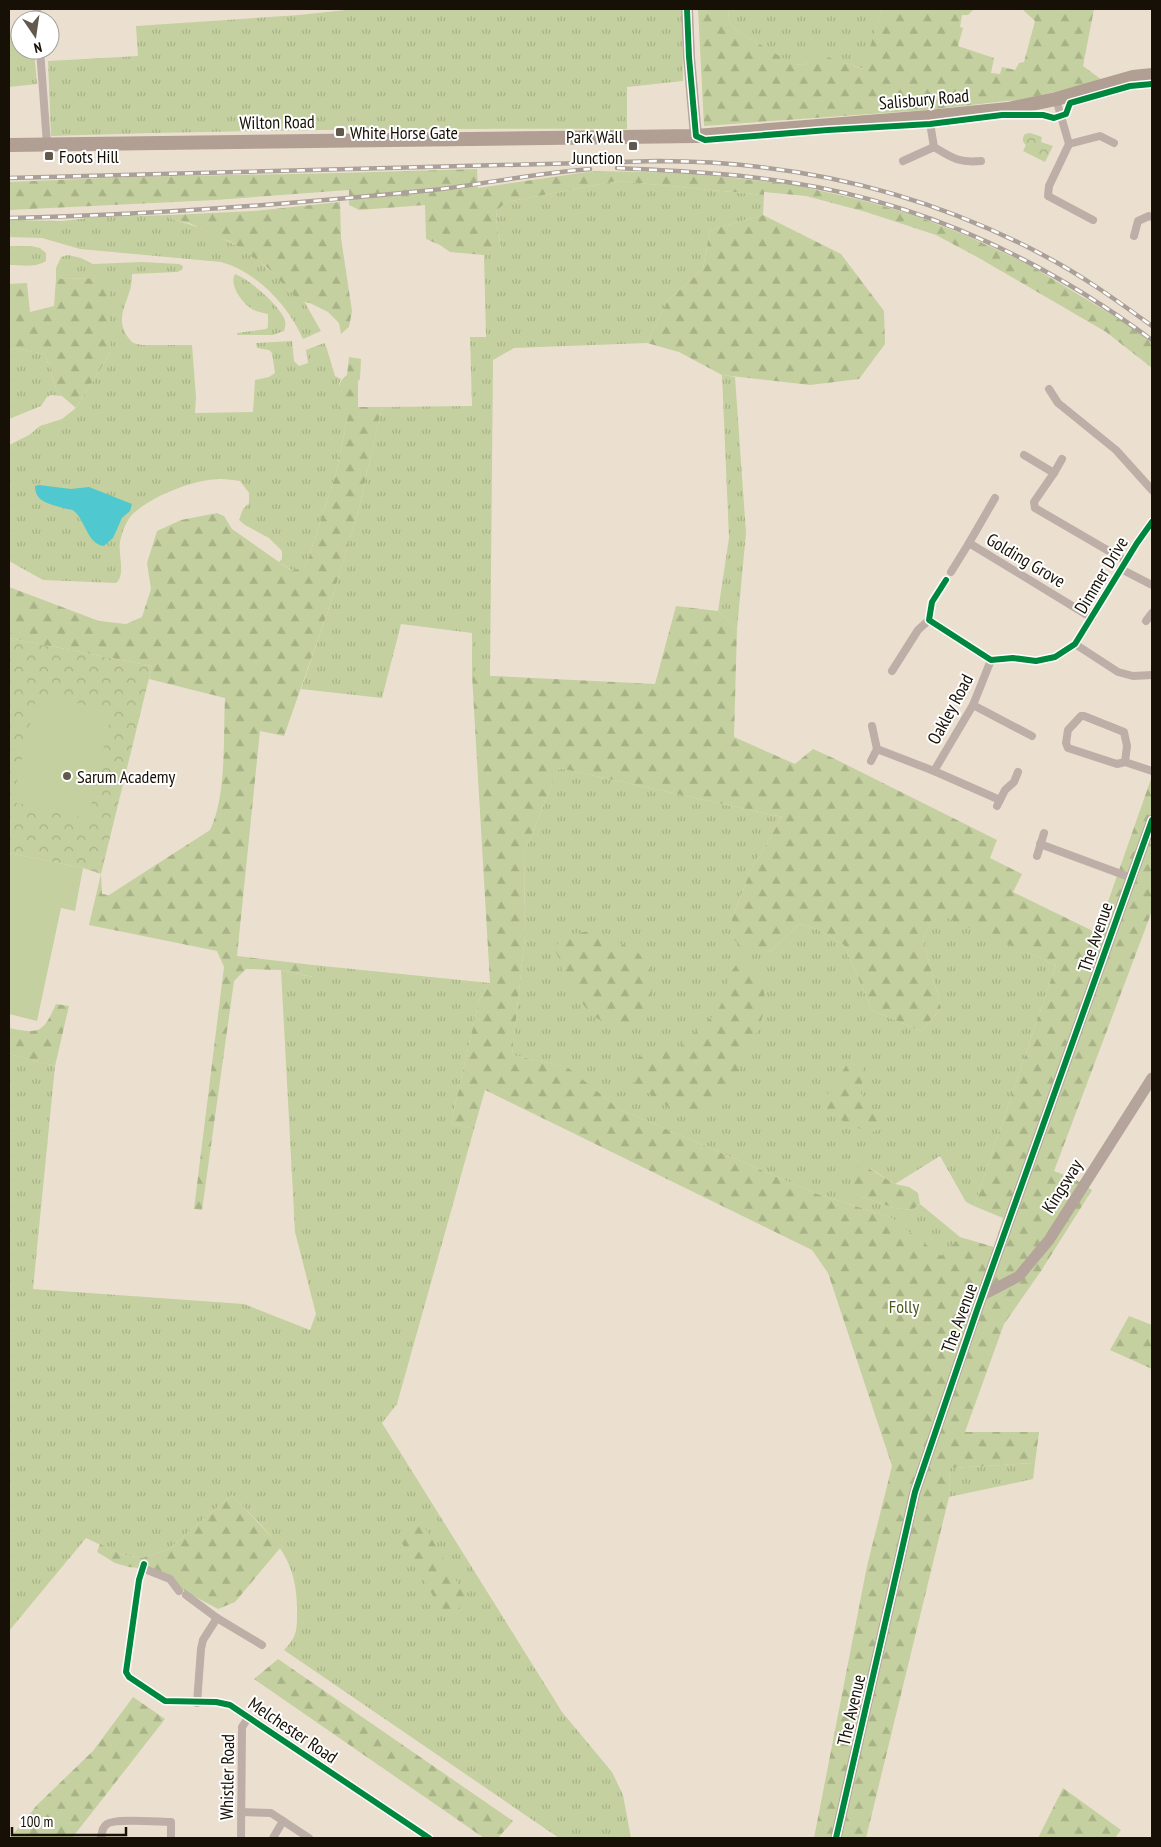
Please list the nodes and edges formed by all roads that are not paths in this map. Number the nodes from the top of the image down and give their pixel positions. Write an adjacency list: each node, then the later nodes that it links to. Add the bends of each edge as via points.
1 (687, 9): 6 (main road)
2 (41, 60): 8 (street)
3 (1152, 75): 4 (highway, Salisbury Road, via 1121,80)
4 (1056, 99): 5 (highway, Salisbury Road, via 1008,109); 9 (street)
5 (929, 117): 6 (highway, Salisbury Road); 11 (street)
6 (696, 136): 8 (highway, Wilton Road)
7 (1114, 143): 9 (street, via 1100,136)
8 (47, 144): 10 (highway, Wilton Road)
9 (1069, 144): 15 (street, via 1049,186 1048,196)
10 (9, 145)
11 (934, 146): 12 (street); 13 (street, via 952,159 968,163)
12 (903, 161)
13 (981, 161)
14 (1152, 218): 16 (street, via 1149,216 1138,222)
15 (1093, 220)
16 (1134, 236)
17 (1049, 389): 21 (street, via 1058,403 1116,450)
18 (1024, 456): 20 (street)
19 (1062, 459): 20 (street)
20 (1054, 472): 25 (street, via 1034,502 1035,508)
21 (1152, 490)
22 (994, 498): 24 (street, Golding Grove)
23 (1152, 522): 25 (street, Dimmer Drive)
24 (969, 543): 27 (street, Golding Grove); 31 (street, Golding Grove)
25 (1126, 561): 26 (street, Dimmer Drive)
26 (1121, 569): 29 (street); 31 (street, Dimmer Drive)
27 (951, 572)
28 (946, 580): 32 (street, via 932,602)
29 (1152, 586)
30 (1152, 614): 33 (street)
31 (1092, 618): 34 (street, Dimmer Drive)
32 (929, 620): 35 (street, Oakley Road); 36 (street, via 918,630)
33 (1146, 621)
34 (1075, 644): 35 (street, Oakley Road, via 1055,658); 37 (street, via 1118,672)
35 (991, 660): 38 (street, Oakley Road)
36 (892, 671)
37 (1152, 676)
38 (973, 705): 40 (street); 44 (street, Oakley Road)
39 (872, 726): 41 (street)
40 (1032, 736)
41 (877, 749): 42 (street); 44 (street, Oakley Road)
42 (871, 761)
43 (1125, 762): 43 (street, via 1127,746 1124,732 1084,716 1068,730 1068,748 1117,764); 45 (street)
44 (934, 771): 46 (street, Oakley Road, via 999,803)
45 (1152, 771)
46 (1018, 772)
47 (1152, 820): 51 (street, The Avenue)
48 (1044, 833): 49 (street)
49 (1040, 844): 50 (street); 51 (street)
50 (1037, 856)
51 (1132, 878): 53 (street, The Avenue)
52 (1152, 1078): 53 (street, Kingsway, via 1049,1240 1019,1276)
53 (983, 1295): 66 (street, The Avenue, via 915,1492)
54 (216, 1618): 55 (street); 56 (street, via 203,1640); 56 (street, Melchester Road, via 170,1579 143,1566 126,1672 165,1701)
55 (262, 1645)
56 (197, 1703): 57 (street, Melchester Road, via 230,1705)
57 (248, 1718): 58 (street, Whistler Road, via 242,1727); 65 (street, Melchester Road)
58 (241, 1812): 59 (street, via 271,1813); 62 (street, Whistler Road)
59 (283, 1821): 63 (street); 64 (street)
60 (101, 1838): 61 (street, via 103,1828 112,1822 171,1822)
61 (171, 1838)
62 (241, 1838)
63 (273, 1838)
64 (309, 1838)
65 (429, 1838)
66 (836, 1838)

